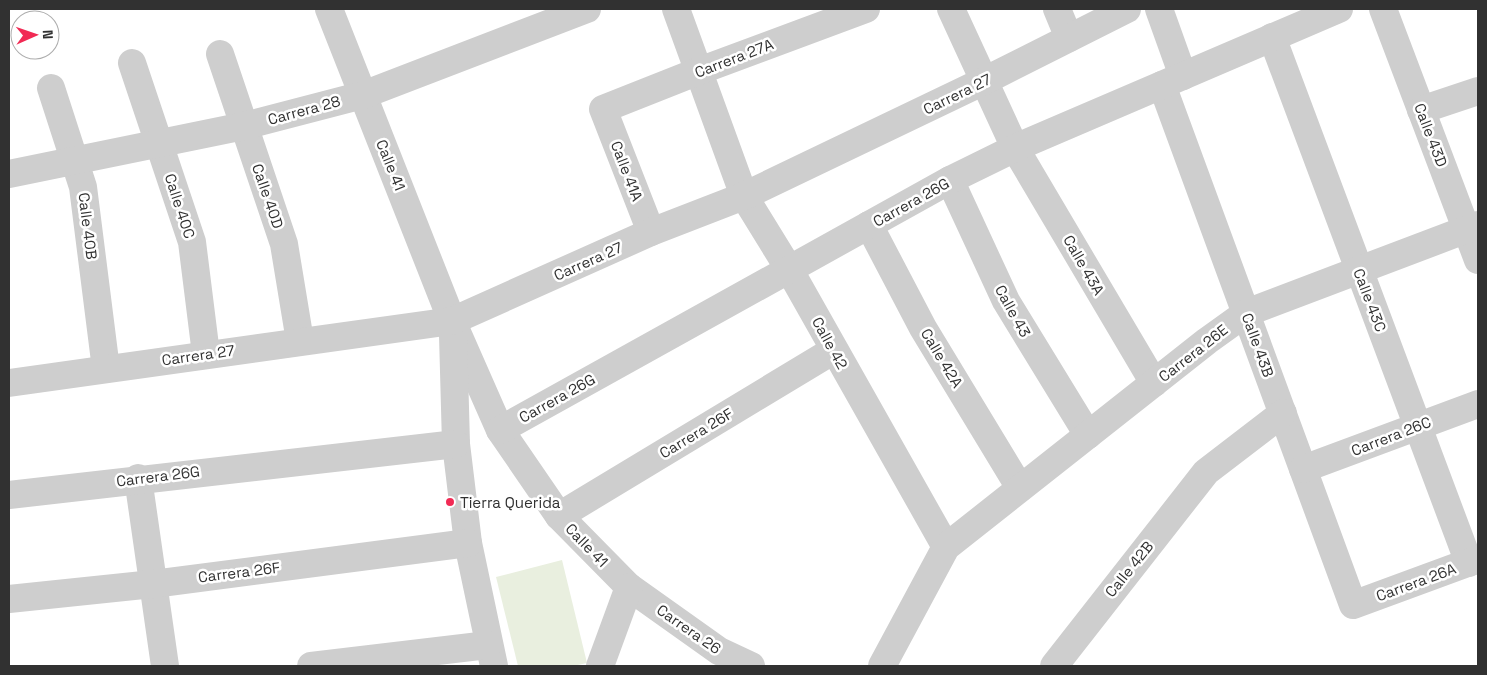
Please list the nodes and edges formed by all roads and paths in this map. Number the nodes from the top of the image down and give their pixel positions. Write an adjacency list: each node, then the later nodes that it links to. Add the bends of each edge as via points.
1 (329, 9): 20 (street, Calle 41)
2 (588, 9): 20 (street, Carrera 28)
3 (676, 9): 15 (street, Calle 42)
4 (866, 9): 15 (street, Carrera 27A)
5 (952, 9): 17 (street)
6 (1057, 9): 12 (street)
7 (1127, 9): 12 (street, Carrera 27)
8 (1159, 9): 16 (street, Calle 43B)
9 (1339, 9): 11 (street, Carrera 26G)
10 (1383, 9): 22 (street, Calle 43D)
11 (1272, 37): 16 (street, Carrera 26G); 35 (street, Calle 43C)
12 (1069, 38): 17 (street, Carrera 27)
13 (220, 54): 23 (street, Calle 40D)
14 (132, 63): 24 (street, Calle 40C)
15 (699, 71): 21 (street, Carrera 27A); 29 (street, Calle 42)
16 (1173, 80): 25 (street, Carrera 26G); 36 (street, Calle 43B)
17 (984, 82): 25 (street); 29 (street, Carrera 27)
18 (51, 88): 26 (street, Calle 40B)
19 (1478, 91): 22 (street)
20 (363, 95): 23 (street, Carrera 28); 37 (street, Calle 41)
21 (603, 109): 32 (street, Calle 41A)
22 (1422, 110): 31 (street, Calle 43D)
23 (244, 126): 24 (street, Carrera 28); 38 (street, Calle 40D, via 284,244)
24 (159, 143): 26 (street, Carrera 28); 40 (street, Calle 40C, via 192,242)
25 (1015, 148): 28 (street, Carrera 26G); 43 (street, Calle 43A)
26 (75, 161): 27 (street, Carrera 28); 41 (street, Calle 40B, via 83,187)
27 (9, 174)
28 (950, 180): 30 (street, Carrera 26G); 48 (street, Calle 43, via 1006,301)
29 (744, 196): 32 (street, Carrera 27); 34 (street, Calle 42)
30 (869, 225): 34 (street, Carrera 26G); 52 (street, Calle 42A, via 923,328)
31 (1472, 227): 33 (street, Calle 43D); 35 (street, Carrera 26E)
32 (651, 232): 37 (street, Carrera 27)
33 (1478, 260)
34 (789, 269): 39 (street, Calle 42); 47 (street, Carrera 26G)
35 (1359, 270): 36 (street, Carrera 26E); 46 (street, Calle 43C)
36 (1246, 313): 43 (street, Carrera 26E); 45 (street, Calle 43B)
37 (452, 321): 38 (street, Carrera 27); 47 (street, Calle 41); 49 (street, Calle 41)
38 (300, 341): 40 (street, Carrera 27)
39 (834, 350): 54 (street, Carrera 26F); 56 (street, Calle 42)
40 (206, 354): 41 (street, Carrera 27)
41 (106, 368): 42 (street, Carrera 27)
42 (9, 383)
43 (1154, 383): 48 (street, Carrera 26E)
44 (1478, 404): 46 (street, Carrera 26C)
45 (1283, 413): 50 (street, Calle 43B); 69 (street, Calle 42B, via 1206,472)
46 (1418, 426): 50 (street, Carrera 26C); 57 (street, Calle 43C)
47 (500, 430): 54 (street, Calle 41)
48 (1088, 435): 52 (street, Carrera 26E)
49 (456, 444): 51 (street, Carrera 26G); 55 (street, Calle 41)
50 (1304, 469): 61 (street, Calle 43B)
51 (138, 478): 53 (street, Carrera 26G); 58 (street)
52 (1020, 488): 56 (street, Carrera 26E)
53 (9, 494)
54 (559, 516): 59 (street, Calle 41)
55 (468, 542): 58 (street, Carrera 26F); 62 (street, Calle 41)
56 (946, 547): 68 (street)
57 (1474, 561): 61 (street, Carrera 26A)
58 (153, 584): 60 (street, Carrera 26F); 64 (street)
59 (629, 587): 63 (street, Carrera 26); 66 (street)
60 (9, 599)
61 (1354, 605)
62 (491, 655): 65 (street)
63 (717, 659): 67 (street, Carrera 26)
64 (165, 666)
65 (310, 666)
66 (600, 666)
67 (751, 666)
68 (882, 666)
69 (1054, 666)

